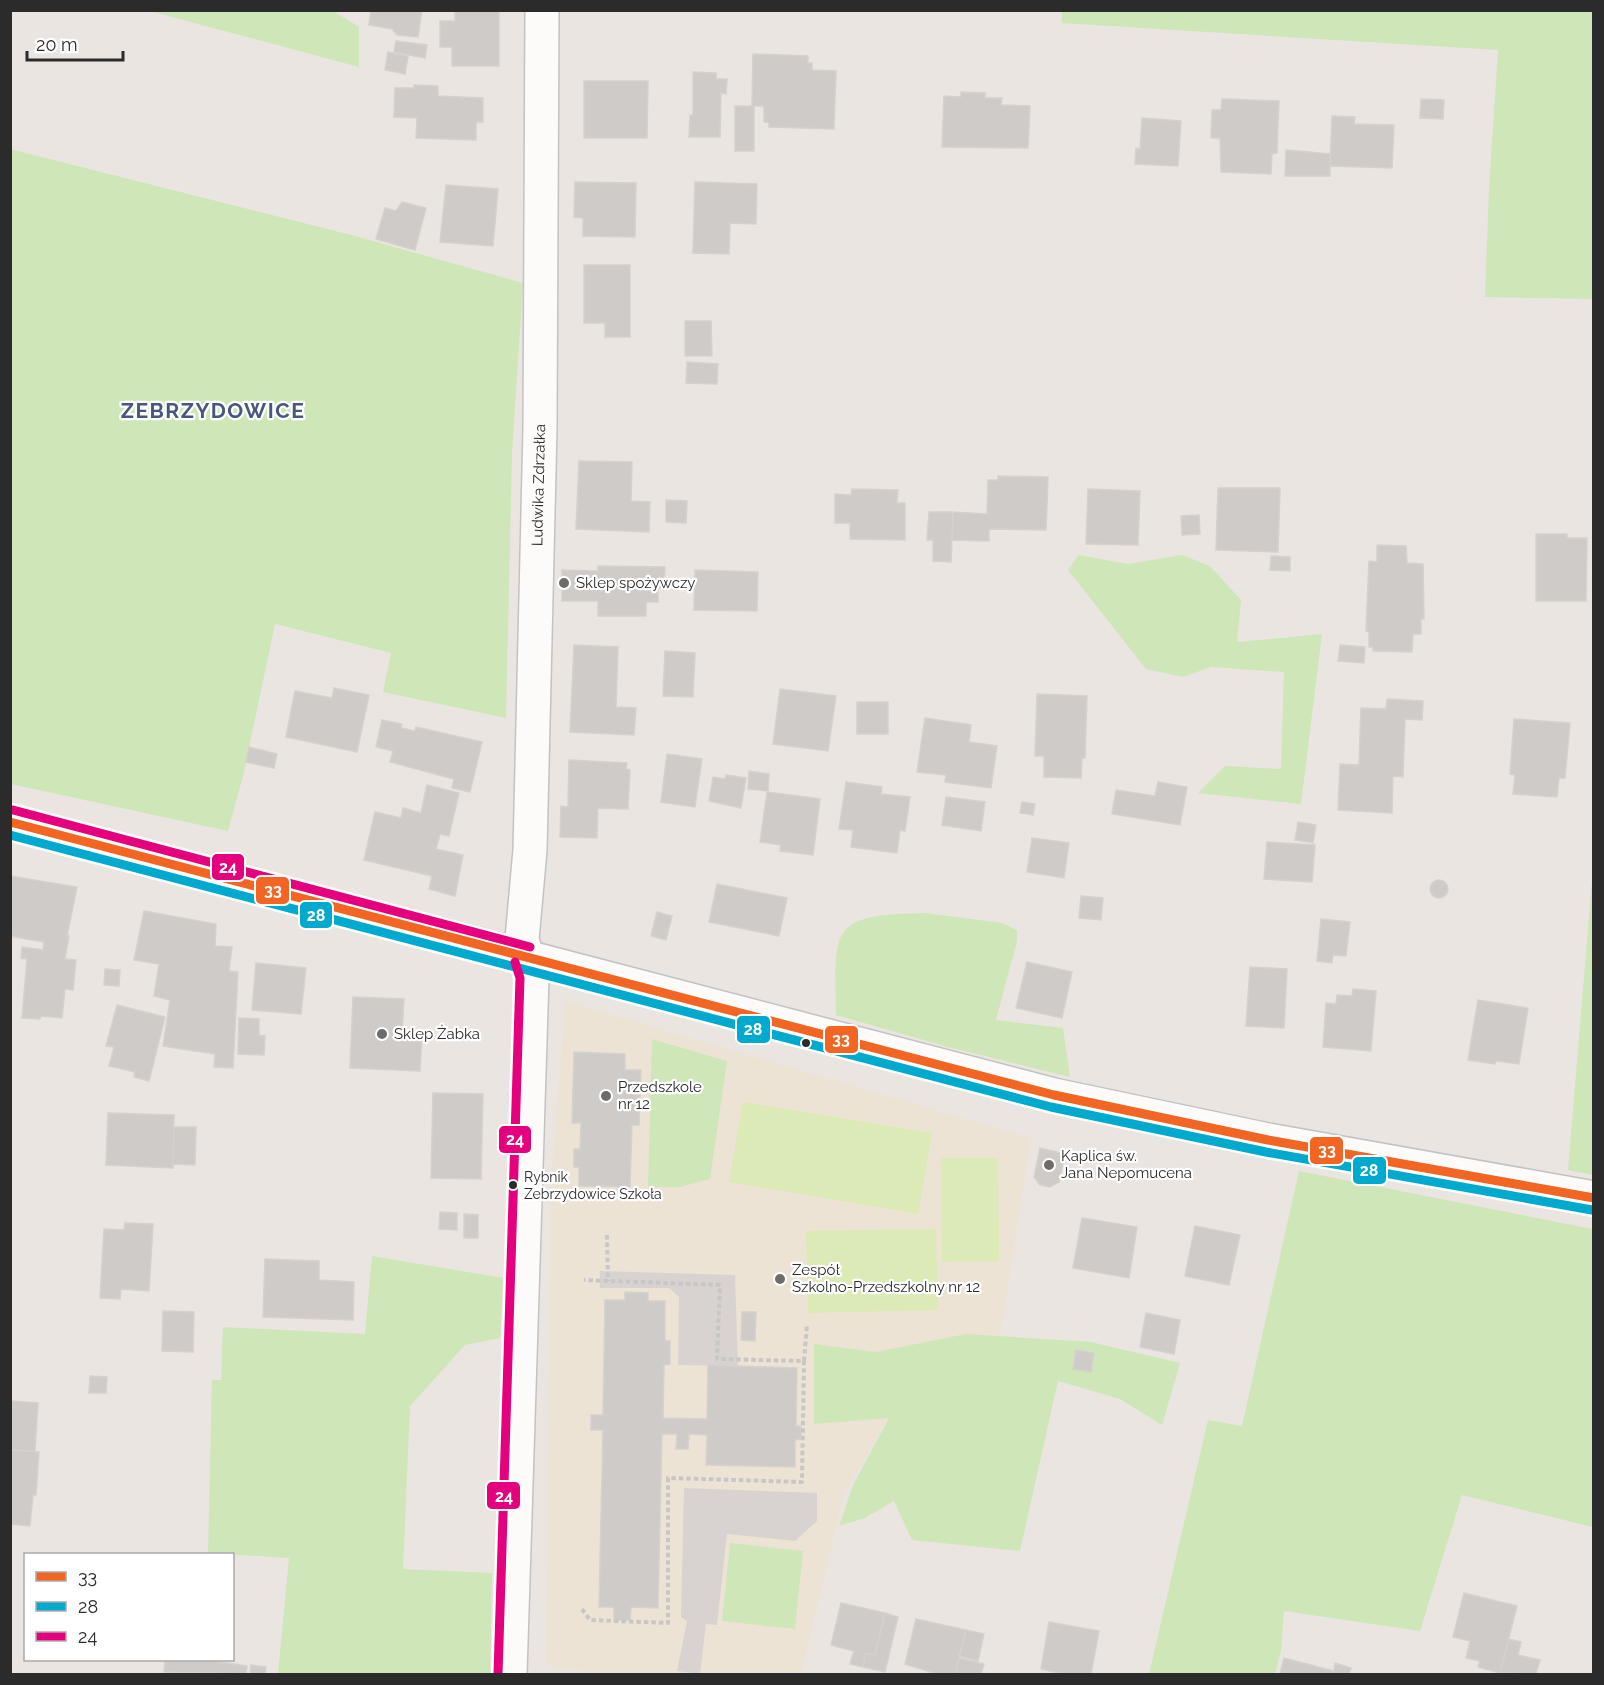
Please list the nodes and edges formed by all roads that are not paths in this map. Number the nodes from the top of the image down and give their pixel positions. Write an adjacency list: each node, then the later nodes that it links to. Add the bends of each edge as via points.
1 (542, 10): 3 (street, Ludwika Zdrzałka, via 539,440 530,850 522,939)
2 (10, 822): 3 (street)
3 (527, 959): 4 (street, via 1110,1107 1268,1140); 5 (street, Ludwika Zdrzałka, via 532,977)
4 (1593, 1198)
5 (510, 1674)

